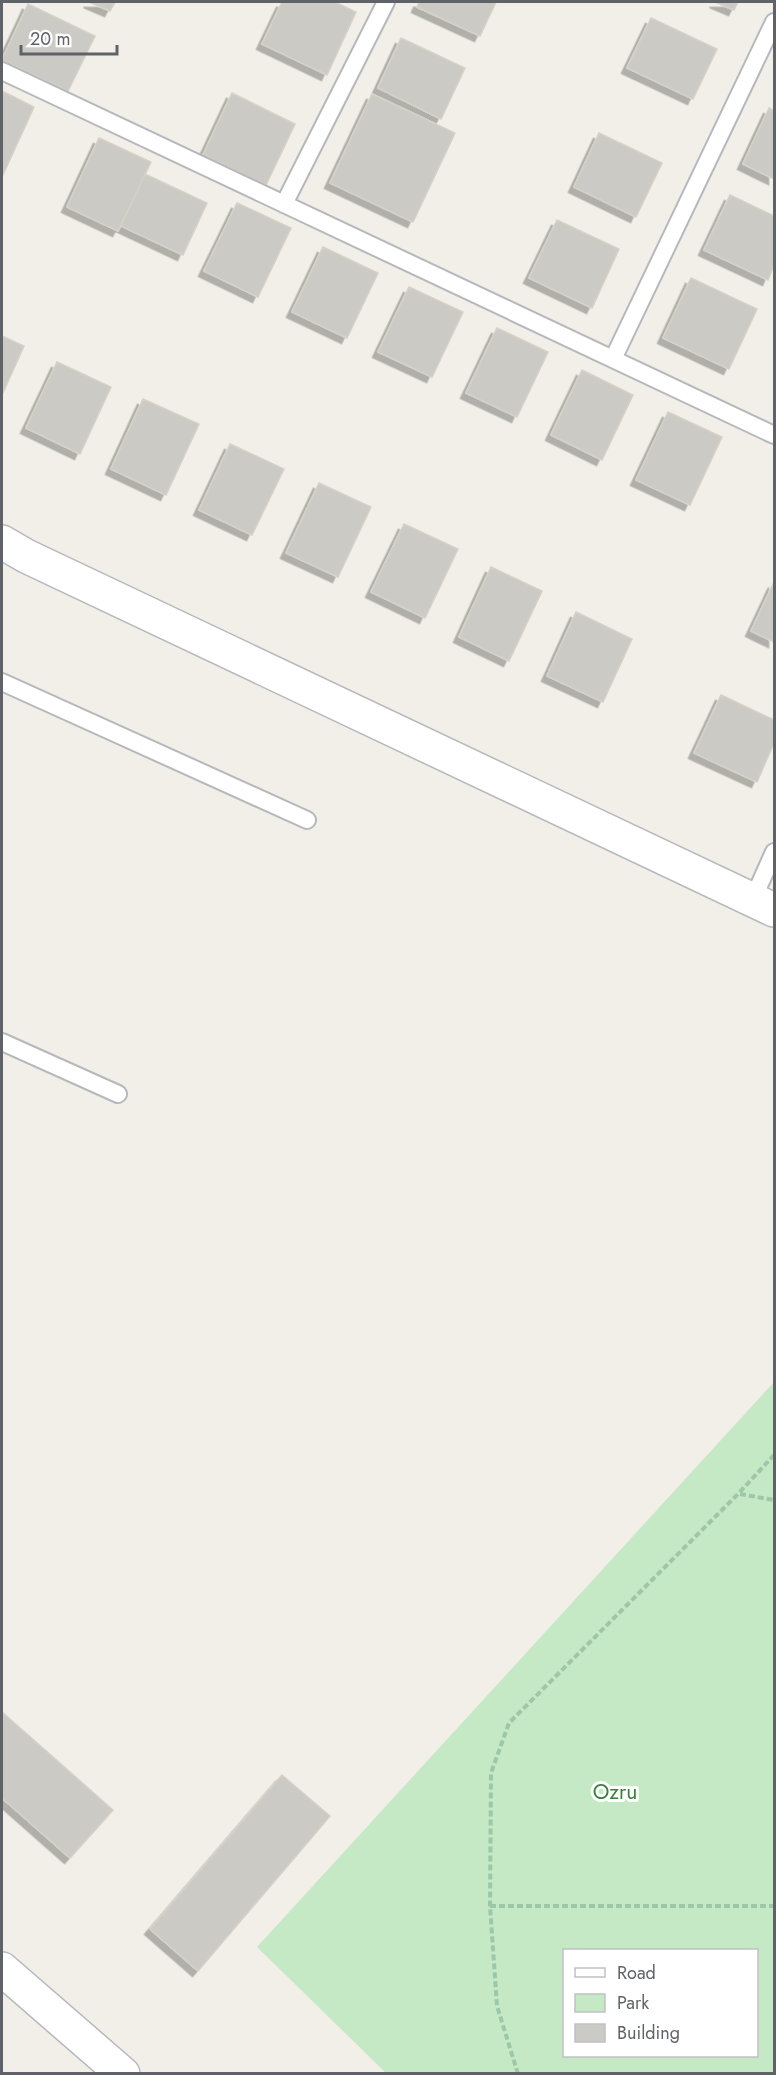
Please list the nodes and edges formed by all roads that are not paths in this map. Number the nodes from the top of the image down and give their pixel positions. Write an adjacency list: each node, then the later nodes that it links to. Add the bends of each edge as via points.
1 (386, 2): 4 (lane)
2 (774, 22): 5 (lane)
3 (2, 70): 4 (lane)
4 (284, 204): 5 (lane)
5 (613, 358): 6 (lane)
6 (774, 435)
7 (2, 542): 11 (street)
8 (2, 682): 9 (lane)
9 (307, 820)
10 (774, 852): 11 (lane)
11 (764, 904)
12 (2, 1042): 13 (lane)
13 (118, 1094)
14 (2, 1969): 15 (street)
15 (123, 2073)

